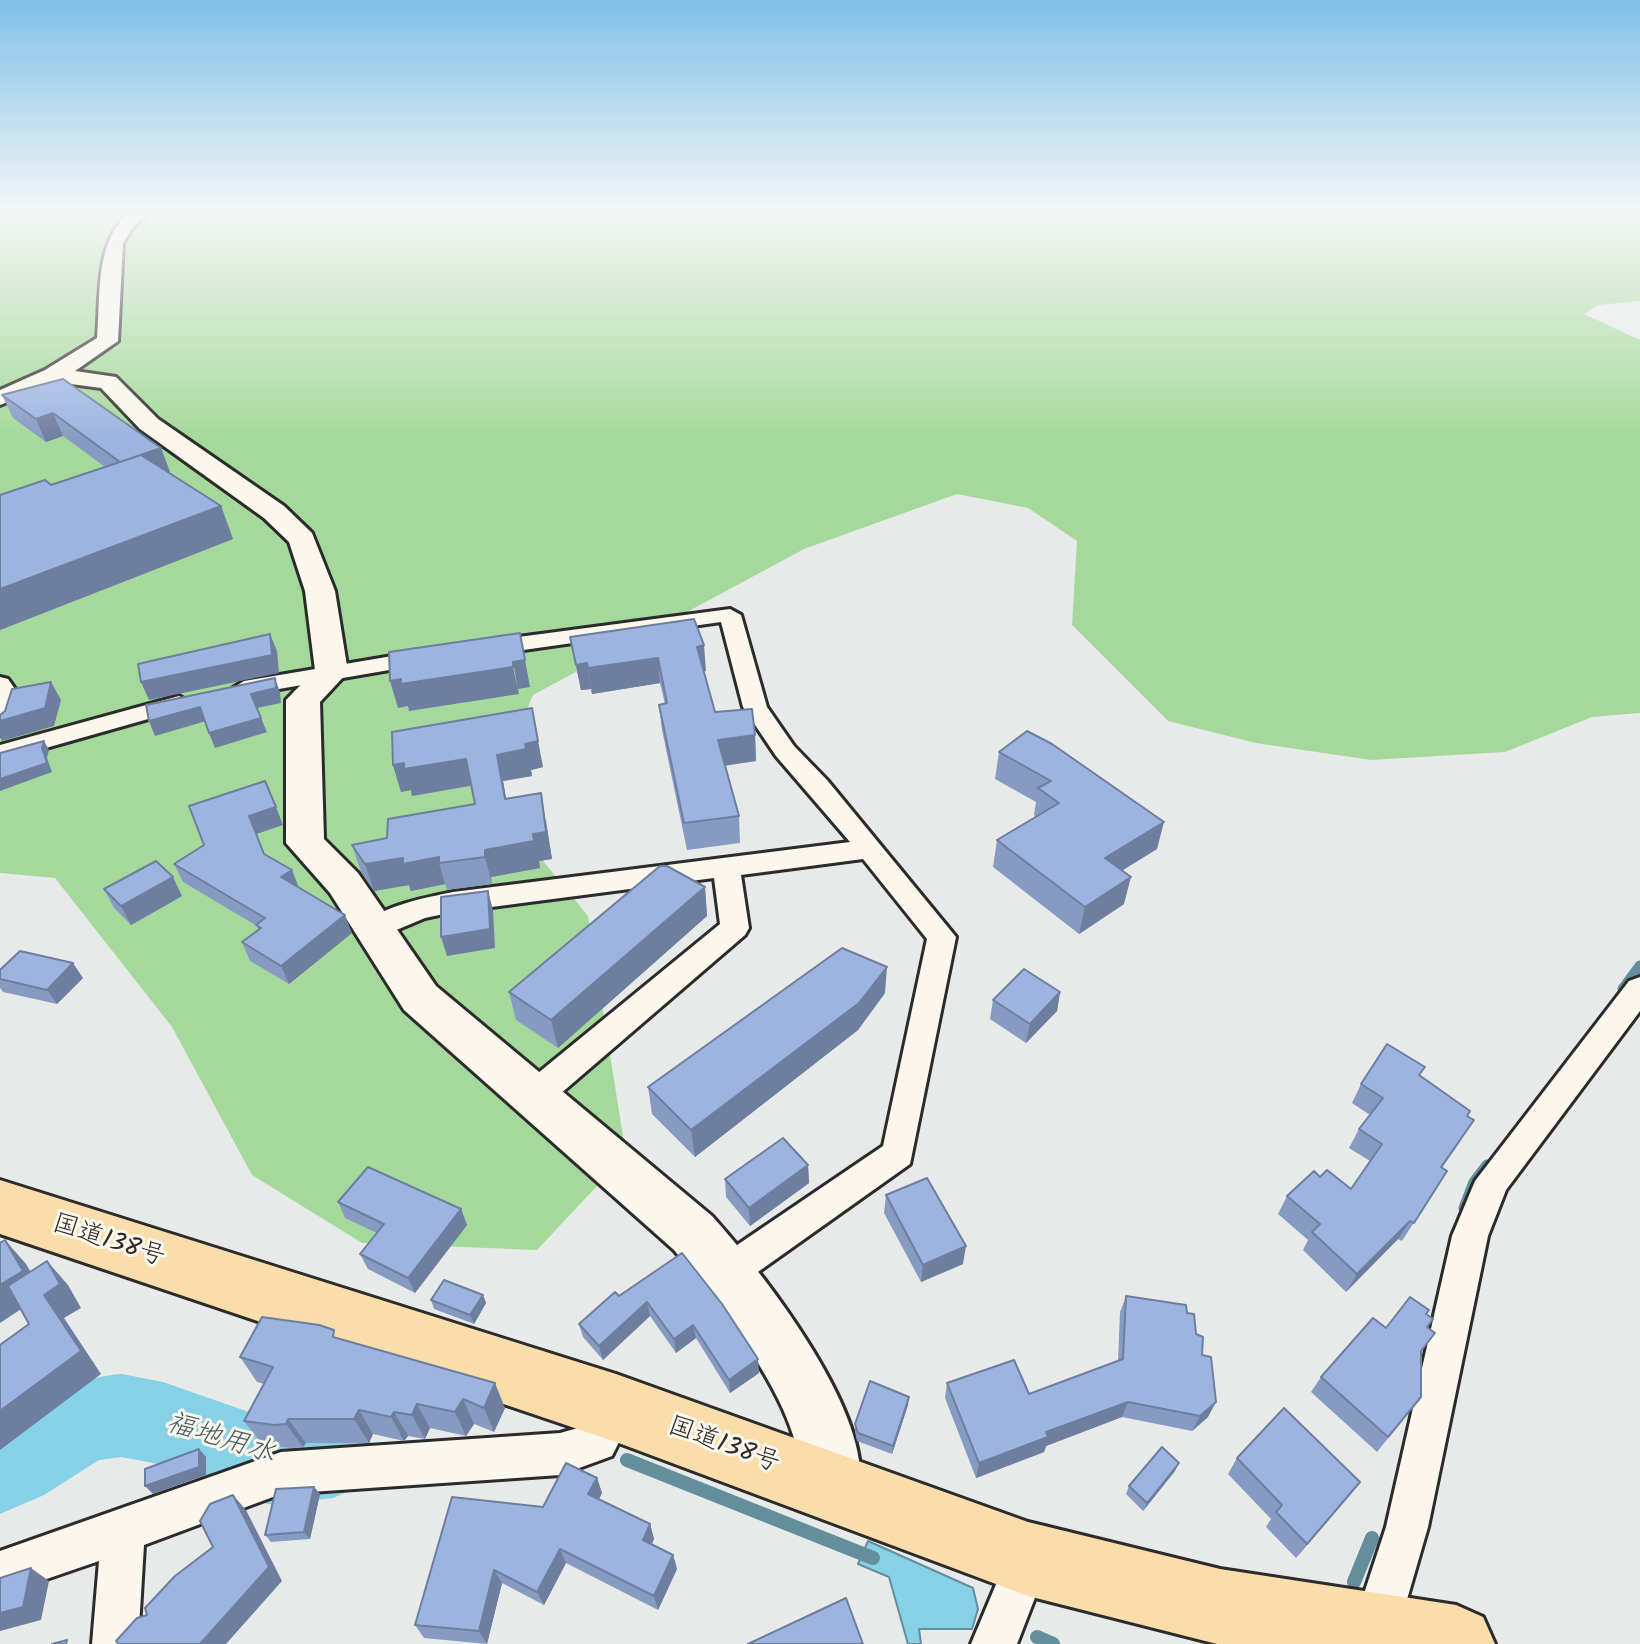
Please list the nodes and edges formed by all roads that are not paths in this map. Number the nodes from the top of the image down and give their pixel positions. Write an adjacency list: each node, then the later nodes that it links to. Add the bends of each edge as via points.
1 (111, 287): 2 (street, via 107,341)
2 (53, 375): 3 (street); 4 (street, via 108,382 149,424 274,512 302,539 320,591)
3 (0, 398)
4 (332, 672): 7 (street, via 301,682 216,694); 8 (street, via 730,615 755,707); 10 (street, via 303,700 305,843 344,883)
5 (0, 684): 6 (street, via 10,699)
6 (0, 728)
7 (0, 753)
8 (868, 849): 9 (street); 14 (street, via 942,937 898,1154)
9 (726, 866): 10 (street, via 453,902 419,909); 12 (street, via 735,928)
10 (375, 929): 12 (street, via 420,998)
11 (1640, 989): 20 (street, via 1492,1181 1470,1236 1407,1527)
12 (533, 1097): 14 (street, via 693,1233)
13 (0, 1207): 15 (highway, 国道138号)
14 (728, 1272): 16 (street, via 782,1356 822,1433)
15 (616, 1408): 16 (highway, 国道138号); 17 (street, via 598,1442 560,1454 281,1473)
16 (830, 1485): 18 (highway, 国道138号)
17 (123, 1532): 19 (street); 21 (street)
18 (1028, 1559): 20 (highway, 国道138号, via 1220,1607); 22 (street)
19 (0, 1573)
20 (1375, 1630): 23 (highway, 国道138号)
21 (115, 1644)
22 (994, 1644)
23 (1456, 1644)

